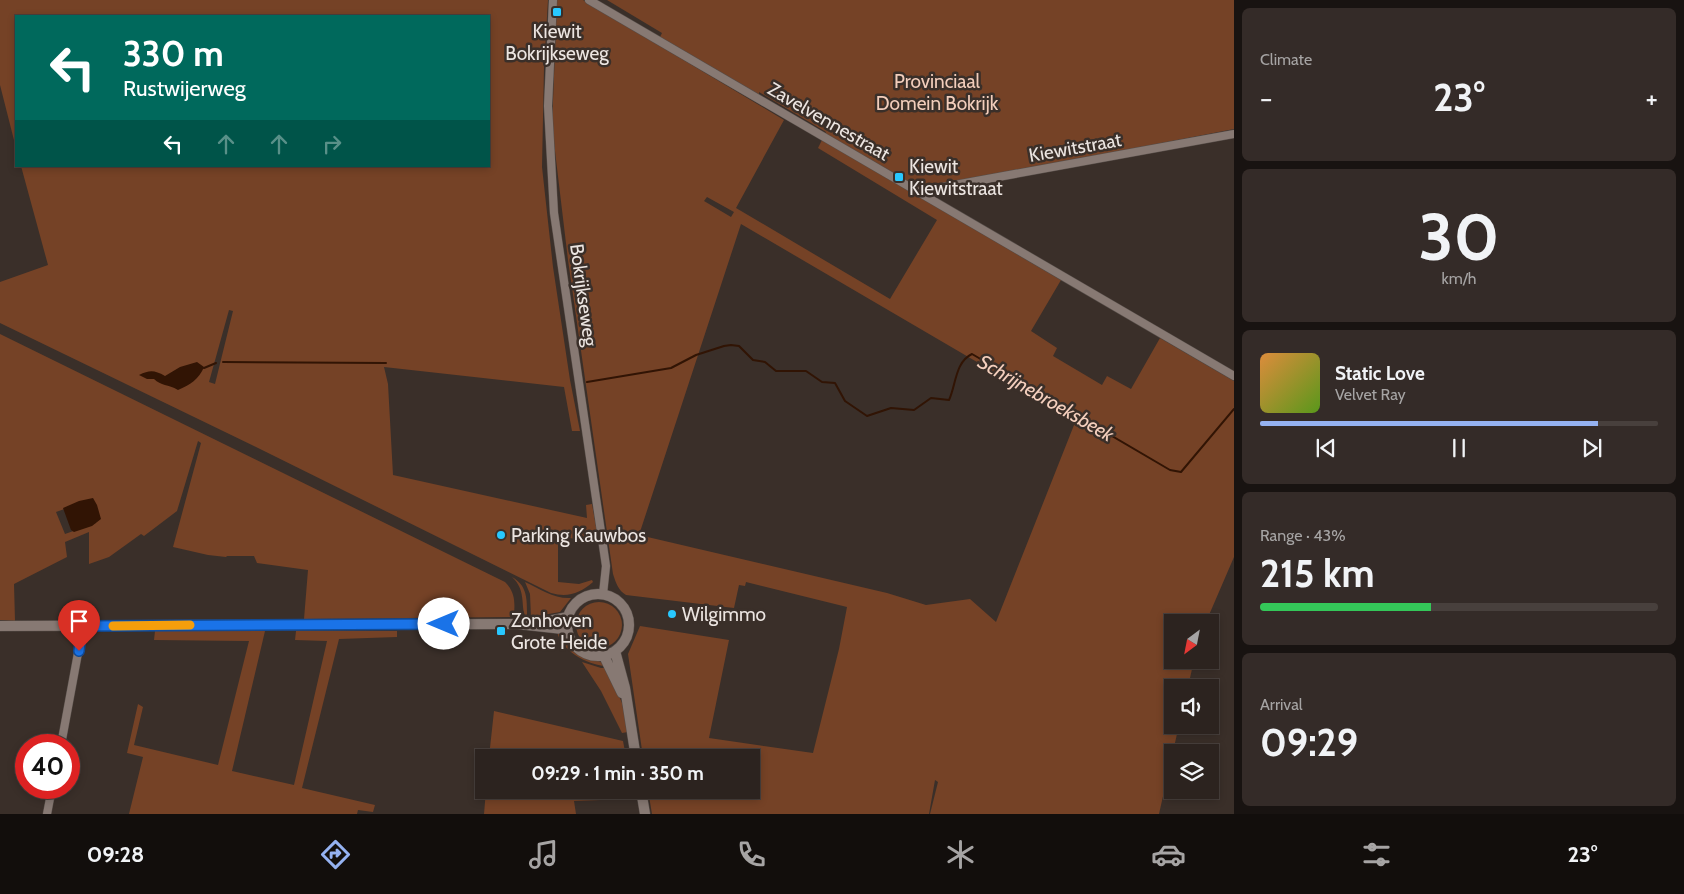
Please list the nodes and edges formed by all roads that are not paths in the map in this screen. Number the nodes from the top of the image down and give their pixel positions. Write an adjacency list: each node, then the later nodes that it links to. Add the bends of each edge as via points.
1 (553, 0): 6 (street, Bokrijkseweg, via 548,106 554,213 606,566)
2 (589, 0): 4 (street, Zavelvennestraat)
3 (1234, 134): 4 (street, Kiewitstraat, via 938,188)
4 (924, 196): 5 (street, Zavelvennestraat)
5 (1234, 376)
6 (603, 594): 7 (street, via 581,598); 12 (street, via 618,600 628,614 629,631)
7 (568, 617): 8 (street); 11 (street)
8 (528, 624): 10 (street); 11 (street)
9 (0, 626): 10 (street)
10 (82, 626): 15 (street)
11 (568, 631): 13 (street, via 571,640 585,653)
12 (615, 651): 13 (street); 14 (street)
13 (604, 656): 14 (street)
14 (626, 699): 16 (street)
15 (63, 734)
16 (634, 749)
17 (50, 799): 19 (street)
18 (642, 799): 20 (street)
19 (47, 814)
20 (644, 814)

